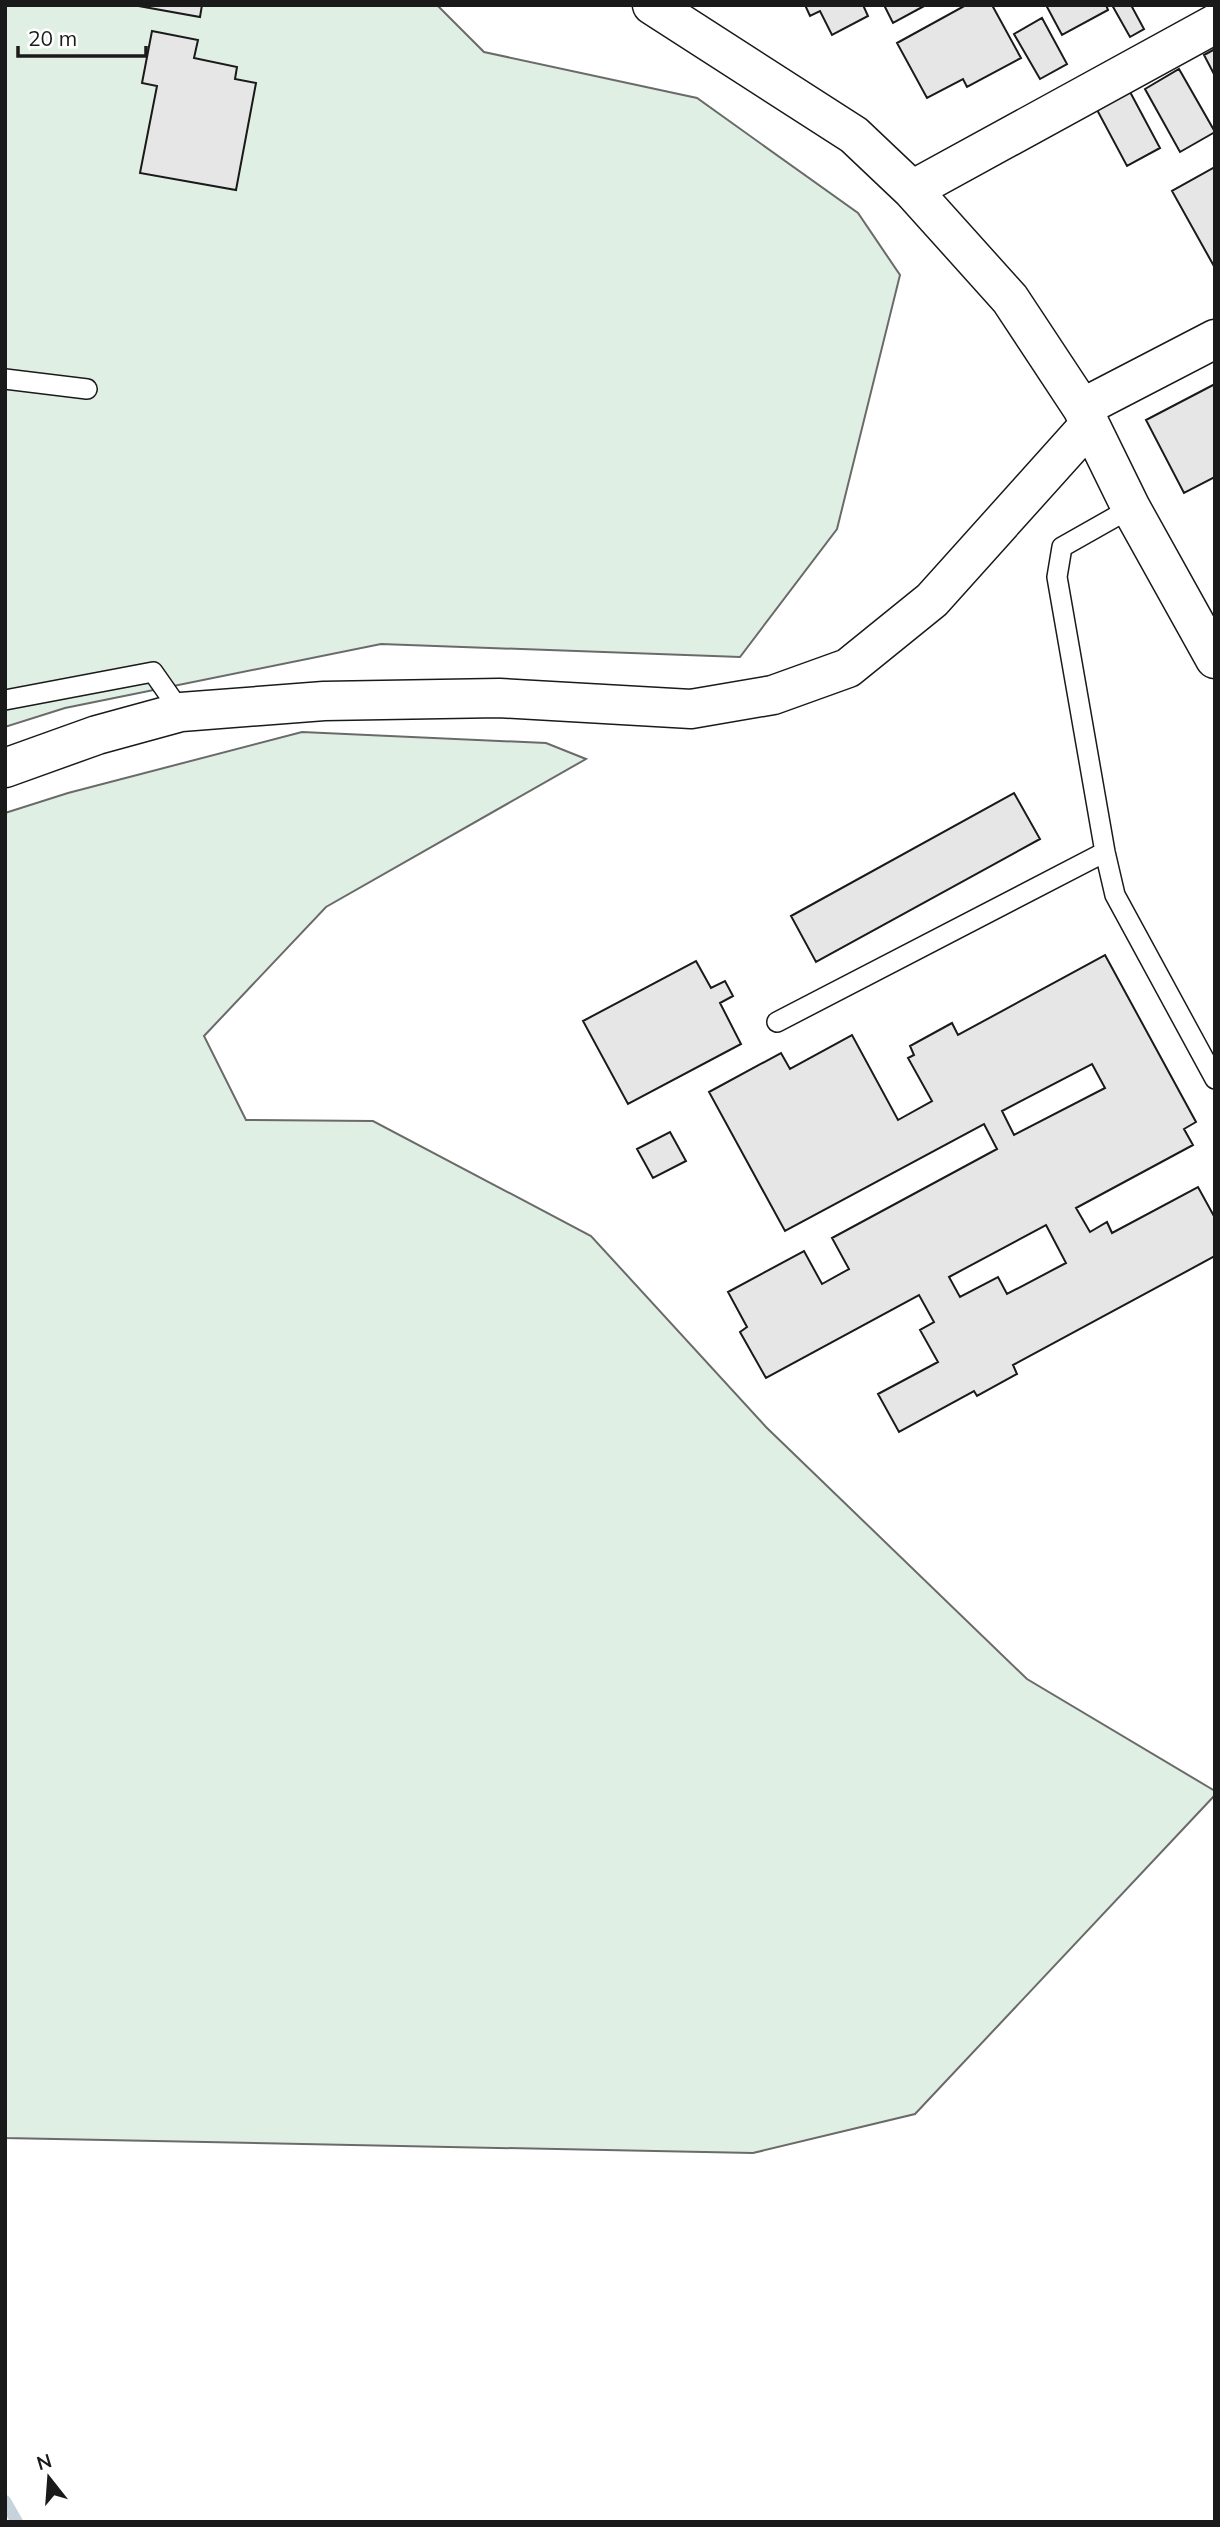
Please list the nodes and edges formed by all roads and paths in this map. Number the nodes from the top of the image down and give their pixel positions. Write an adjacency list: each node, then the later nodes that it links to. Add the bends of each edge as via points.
1 (667, 8): 3 (street, via 854,135)
2 (1215, 24): 3 (street)
3 (912, 190): 7 (street, via 1010,299)
4 (1215, 339): 7 (street)
5 (5, 379): 6 (lane)
6 (87, 389)
7 (1086, 416): 8 (street); 11 (street, via 932,600 848,668 773,695 691,709 499,698 324,701)
8 (1131, 508): 9 (street); 13 (lane, via 1062,547 1057,577)
9 (1215, 659)
10 (5, 700): 11 (lane, via 153,672)
11 (181, 712): 12 (street, via 97,735)
12 (5, 768)
13 (1105, 852): 14 (lane); 15 (lane, via 1115,895)
14 (777, 1022)
15 (1215, 1079)

